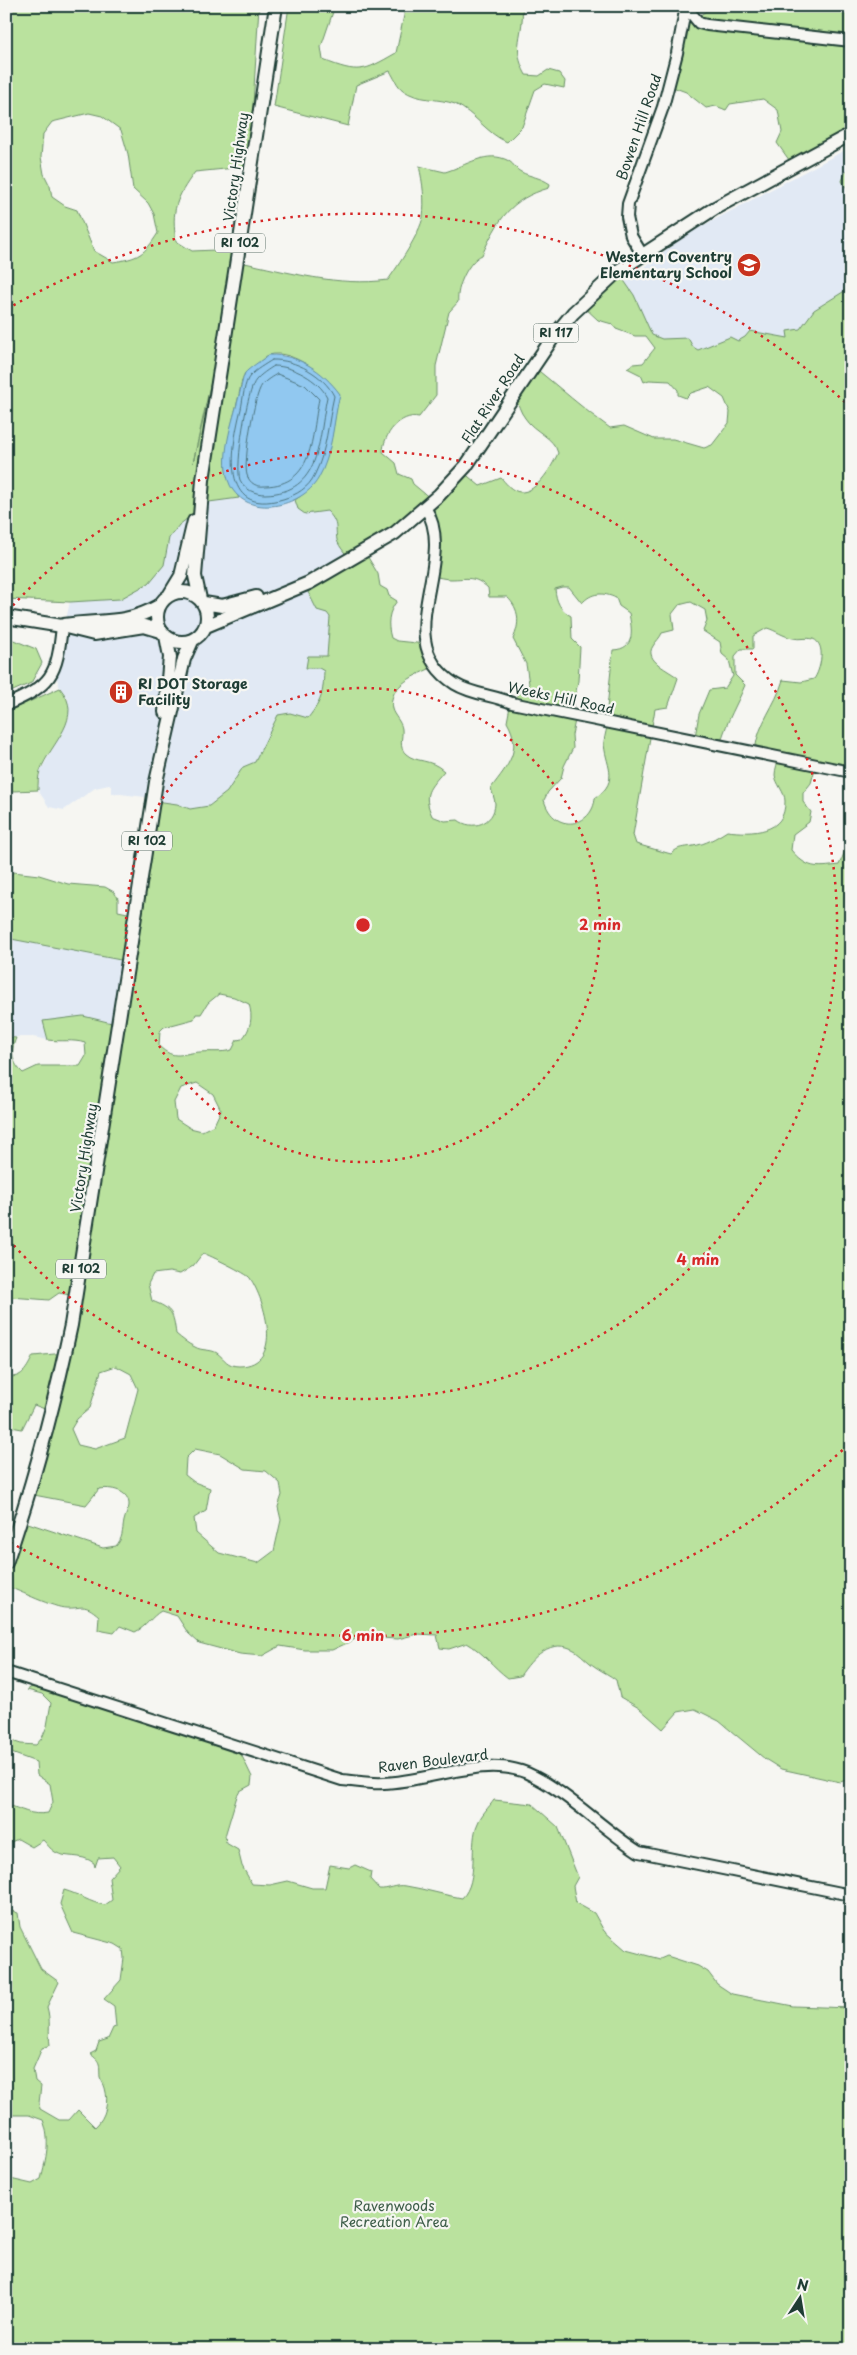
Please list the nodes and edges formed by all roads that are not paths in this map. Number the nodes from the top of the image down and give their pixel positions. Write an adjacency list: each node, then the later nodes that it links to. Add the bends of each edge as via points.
1 (276, 6): 6 (main road, Victory Highway / RI 102)
2 (686, 7): 3 (street, via 699,23 706,25); 5 (street, Bowen Hill Road, via 663,107 628,204 631,236)
3 (851, 41)
4 (851, 134): 5 (main road, Flat River Road / RI 117, via 715,208)
5 (642, 254): 7 (main road, Flat River Road / RI 117, via 618,271 573,313 536,360 474,456)
6 (203, 480): 9 (main road, Victory Highway / RI 102, via 181,576); 10 (main road, Victory Highway / RI 102, via 195,576)
7 (425, 507): 8 (main road, Flat River Road / RI 117, via 382,542); 19 (street, Weeks Hill Road, via 435,548 424,637 438,670 457,685 512,703)
8 (309, 583): 10 (main road, Flat River Road / RI 117, via 222,606); 14 (main road, Flat River Road)
9 (170, 594): 10 (main road, via 186,592); 11 (main road)
10 (202, 601): 14 (main road, via 208,614)
11 (159, 606): 13 (main road, via 117,621); 15 (main road, via 157,614)
12 (6, 617): 13 (main road)
13 (62, 626): 15 (main road, via 94,634 144,626); 17 (street, via 57,659 50,678 33,692)
14 (206, 626): 16 (main road)
15 (163, 634): 16 (main road, via 183,643); 18 (main road, Victory Highway / RI 102, via 170,657)
16 (192, 641): 18 (main road, Victory Highway / RI 102, via 184,659)
17 (6, 705)
18 (162, 752): 20 (main road, Victory Highway / RI 102, via 71,1325 36,1473)
19 (851, 772)
20 (6, 1563)
21 (6, 1672): 22 (street, Raven Boulevard, via 342,1780 384,1783 498,1767 525,1773 552,1787 639,1852)
22 (851, 1895)

